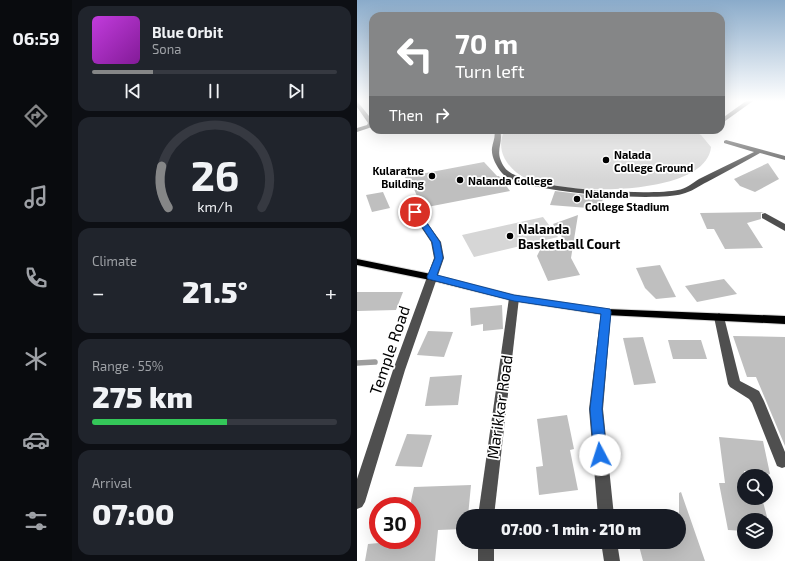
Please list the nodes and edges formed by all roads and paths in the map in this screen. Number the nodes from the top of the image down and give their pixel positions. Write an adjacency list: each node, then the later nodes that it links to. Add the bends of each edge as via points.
1 (499, 134): 3 (street, via 495,152 500,164 507,174 520,181 537,185 655,195 681,192)
2 (726, 142): 3 (street)
3 (761, 151): 4 (street)
4 (785, 158)
5 (415, 212): 9 (street, Temple Road, via 436,242 439,258)
6 (765, 216): 7 (street)
7 (785, 228)
8 (357, 262): 9 (main road)
9 (431, 277): 10 (main road); 15 (street, Temple Road)
10 (514, 298): 11 (main road); 16 (street, Marikkar Road)
11 (607, 312): 12 (main road); 17 (street, via 596,409)
12 (719, 317): 13 (main road); 14 (street, via 735,384 754,395 758,401)
13 (785, 320)
14 (782, 462)
15 (357, 502)
16 (487, 509)
17 (605, 509)
18 (486, 549): 20 (street)
19 (610, 549): 21 (street)
20 (486, 561)
21 (612, 561)

